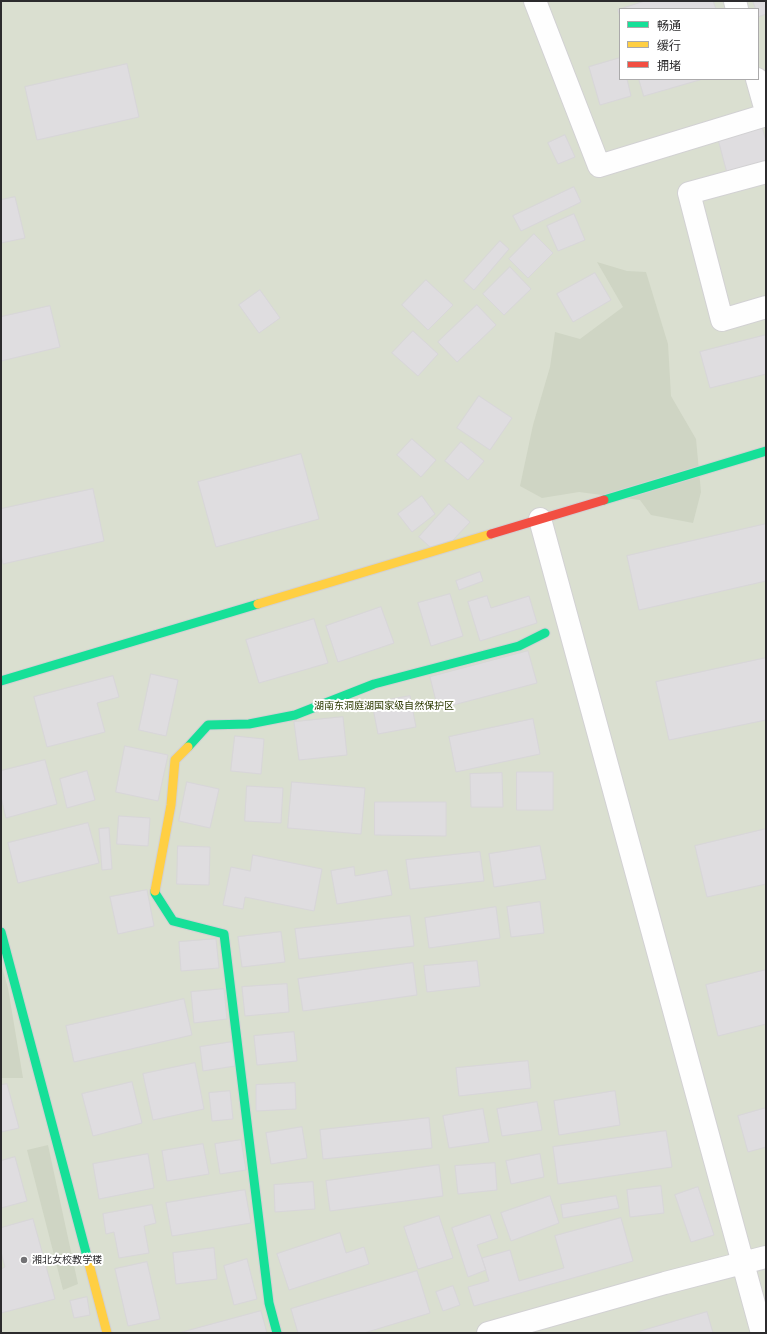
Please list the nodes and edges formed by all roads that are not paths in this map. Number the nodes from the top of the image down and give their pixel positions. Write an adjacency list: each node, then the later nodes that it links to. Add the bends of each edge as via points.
1 (535, 1): 4 (street, via 599,166)
2 (757, 80): 3 (street)
3 (766, 111)
4 (766, 115)
5 (766, 172): 6 (street, via 688,193 722,320)
6 (766, 307)
7 (766, 451): 8 (street)
8 (540, 519): 10 (street); 13 (street)
9 (545, 633): 15 (street, via 519,646 374,684 295,714 249,724 208,725 175,760 171,806 155,893 173,922 224,934 269,1303)
10 (1, 681)
11 (1, 932): 14 (street)
12 (766, 1257): 13 (street)
13 (743, 1263): 16 (street); 17 (street)
14 (107, 1333)
15 (277, 1333)
16 (488, 1333)
17 (762, 1333)

